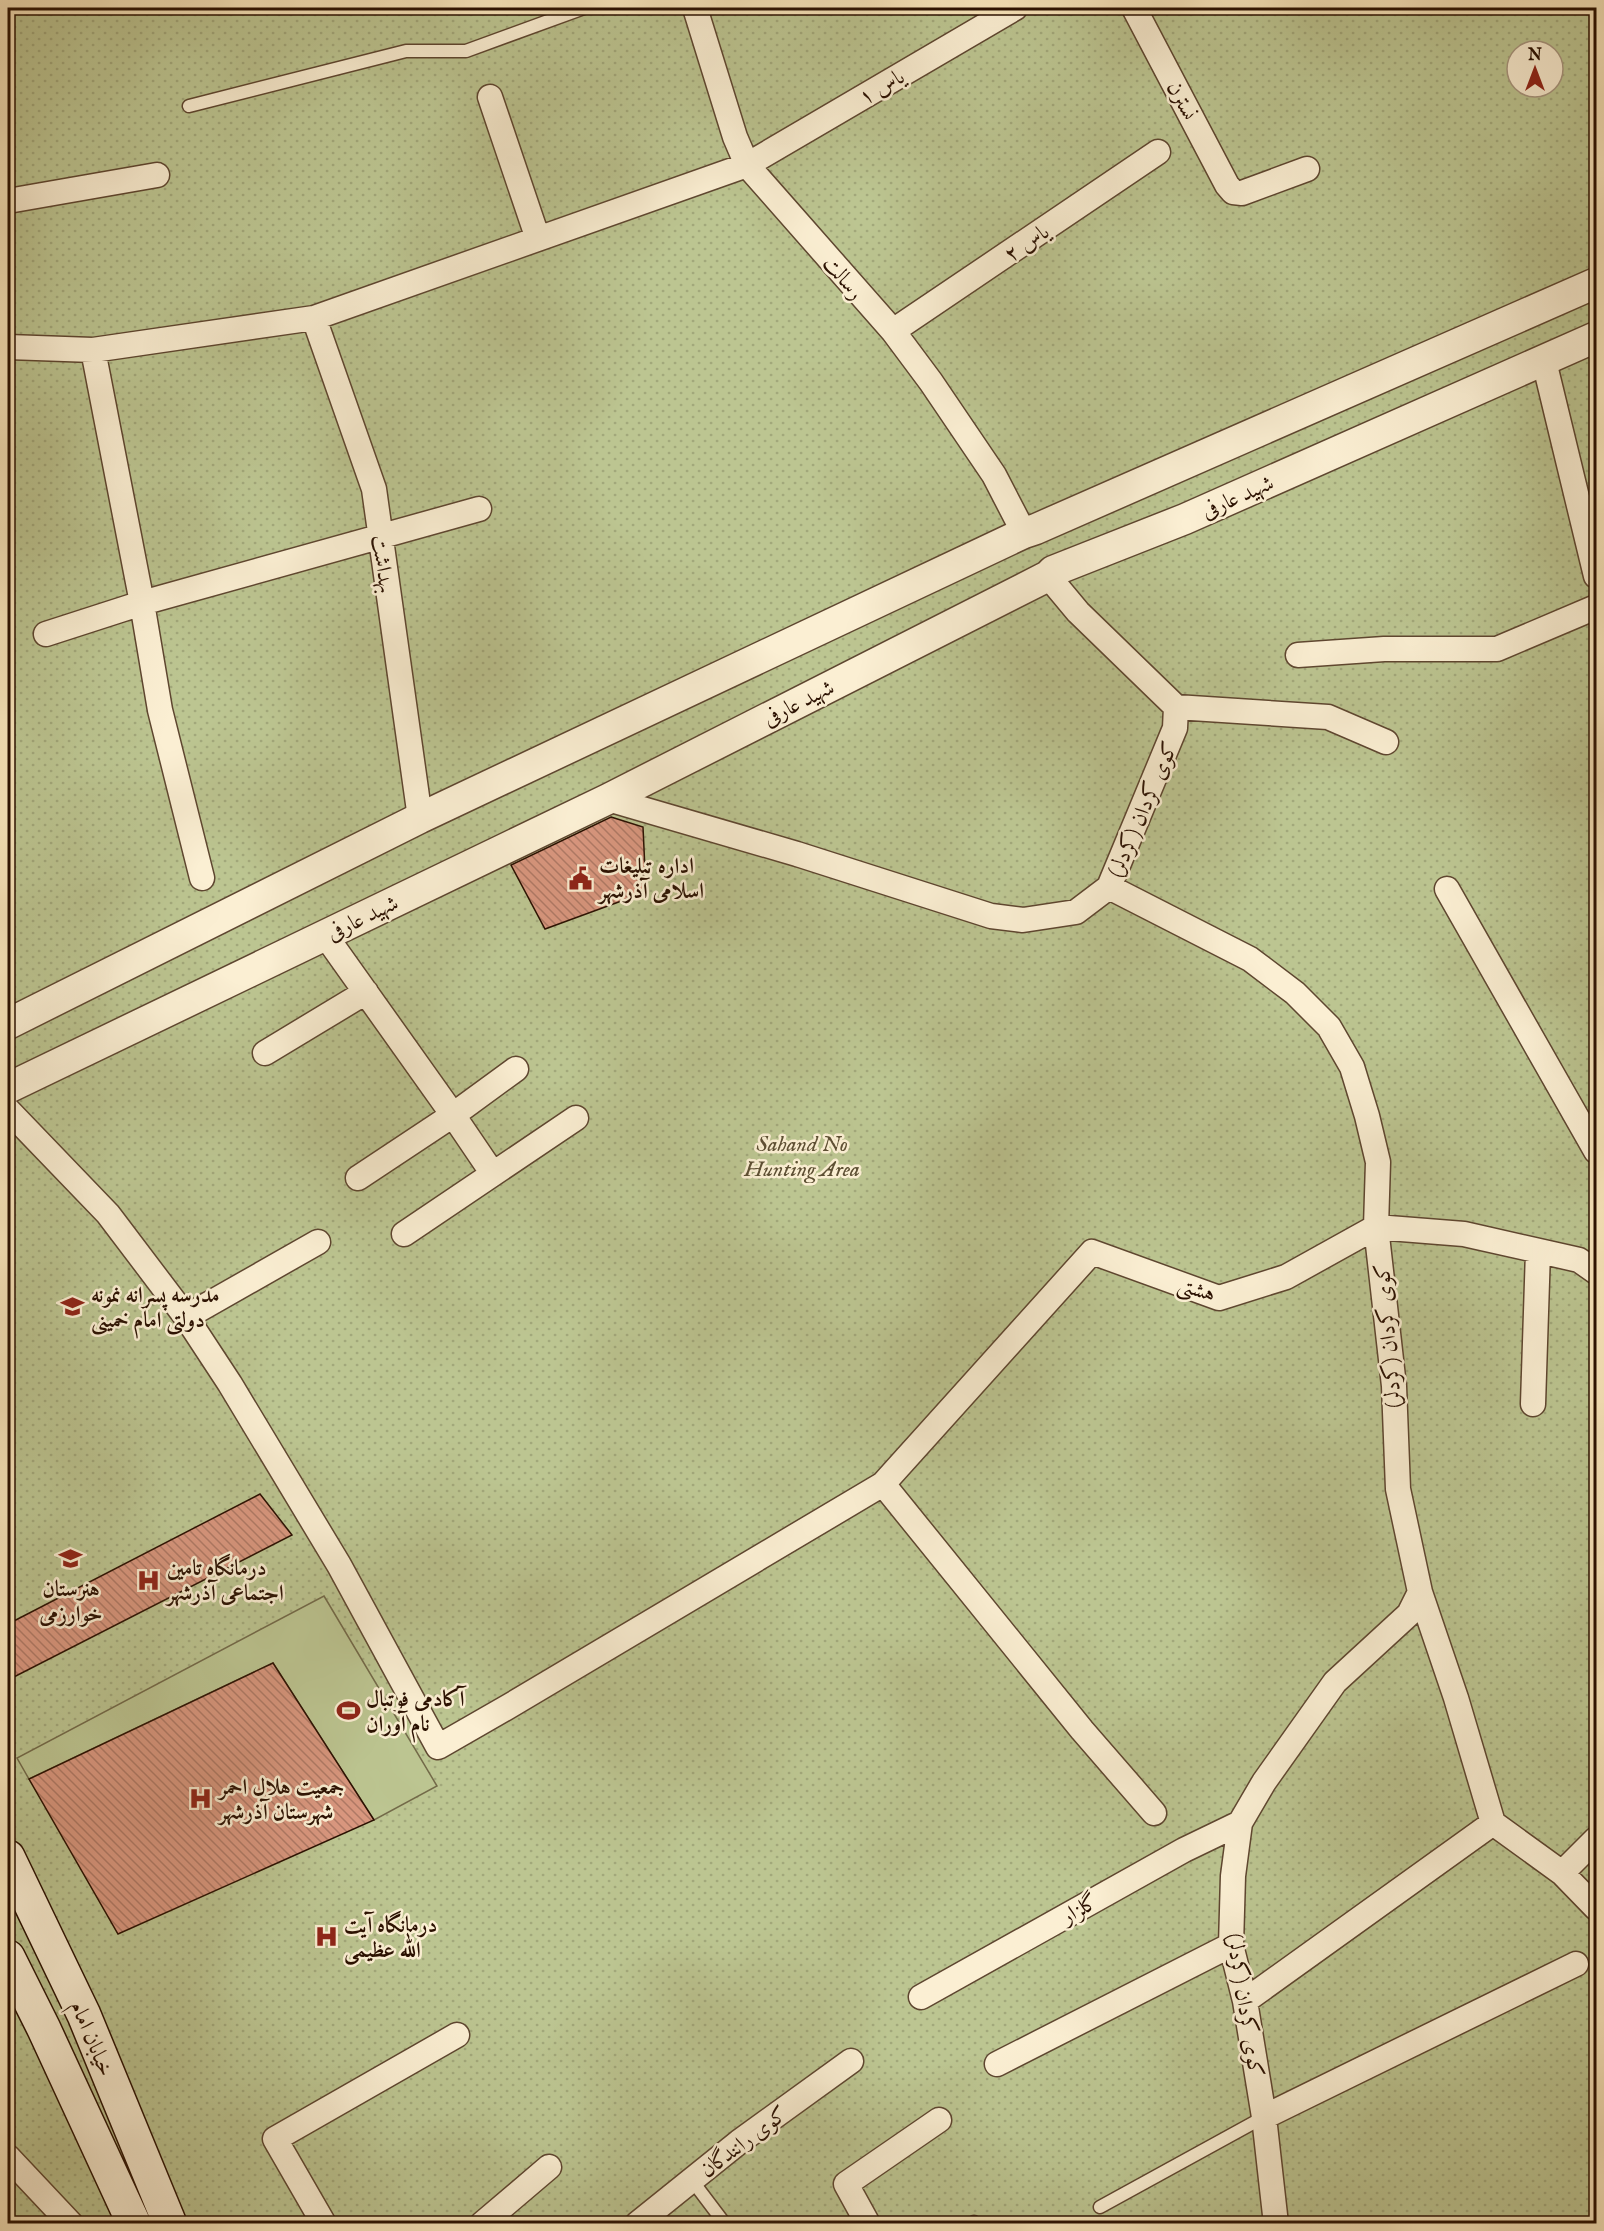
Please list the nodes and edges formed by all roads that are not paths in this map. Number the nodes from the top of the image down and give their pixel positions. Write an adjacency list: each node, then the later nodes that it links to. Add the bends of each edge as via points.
1 (584, 8): 6 (lane, via 466,51 406,51)
2 (695, 8): 8 (street, رسالت)
3 (1015, 8): 8 (street, یاس ۱)
4 (1134, 8): 9 (street, نسترن, via 1233,192 1242,193)
5 (490, 97): 12 (street)
6 (189, 106)
7 (1158, 152): 15 (street, یاس ۲)
8 (747, 165): 12 (street, یاس ۱); 15 (street, رسالت)
9 (1307, 168)
10 (157, 176): 11 (street)
11 (8, 201)
12 (538, 239): 14 (street, یاس ۱)
13 (1596, 283): 21 (street)
14 (315, 318): 18 (street, یاس ۱); 22 (street, بهداشت, via 374,489)
15 (893, 331): 21 (street, رسالت, via 994,475)
16 (1596, 337): 19 (street, شهید عارفی)
17 (8, 347): 18 (street, یاس ۱)
18 (93, 351): 25 (street)
19 (1544, 361): 23 (street, شهید عارفی); 24 (street)
20 (479, 509): 22 (street)
21 (1025, 533): 23 (street, via 1046,532 1056,543 1058,558); 23 (street, via 1009,548 1011,565 1022,577); 32 (street)
22 (380, 535): 25 (street); 32 (street, بهداشت)
23 (1047, 576): 29 (street, via 1078,612); 31 (street, شهید عارفی)
24 (1596, 576)
25 (142, 603): 27 (street); 33 (street, via 160,710)
26 (1596, 607): 28 (street, via 1497,649 1384,649)
27 (46, 634)
28 (1298, 655)
29 (1176, 707): 30 (street, via 1328,717); 34 (street, کوی کردان (کردلر), via 1175,728)
30 (1386, 742)
31 (608, 799): 34 (street, via 991,916 1023,920 1076,912); 36 (street, شهید عارفی)
32 (420, 818): 38 (street)
33 (202, 879)
34 (1109, 886): 48 (street, کوی کردان (کردلر), via 1250,958 1329,1027 1352,1067 1378,1162)
35 (1448, 890): 45 (street)
36 (325, 935): 37 (street); 41 (street, شهید عارفی)
37 (366, 993): 39 (street); 43 (street)
38 (8, 1024)
39 (265, 1053)
40 (516, 1069): 43 (street)
41 (8, 1088)
42 (8, 1110): 53 (street, via 108,1214)
43 (453, 1115): 46 (street); 47 (street)
44 (576, 1118): 46 (street)
45 (1596, 1151)
46 (493, 1174): 49 (street)
47 (358, 1179)
48 (1376, 1227): 51 (street, via 1464,1234); 55 (street, هشتی, via 1286,1277 1219,1298 1092,1252); 56 (street, کوی کردان (کردلر), via 1394,1386 1398,1489)
49 (404, 1234)
50 (318, 1242): 53 (street)
51 (1538, 1251): 52 (street, via 1580,1260); 54 (street)
52 (1596, 1272)
53 (186, 1317): 55 (street, via 339,1565 438,1747)
54 (1533, 1404)
55 (883, 1484): 57 (street)
56 (1420, 1593): 58 (street, کوی کردان (کردلر), via 1409,1614 1335,1682 1264,1782); 59 (street)
57 (1154, 1813)
58 (1240, 1823): 64 (street, کوی کردان (کردلر), via 1233,1876); 67 (street, گلزار, via 1184,1850)
59 (1493, 1823): 62 (street); 68 (street)
60 (1596, 1839): 62 (street)
61 (8, 1857): 81 (main road, خیابان امام, via 84,2015)
62 (1562, 1873): 63 (street)
63 (1596, 1908)
64 (1231, 1945): 68 (street, کوی کردان (کردلر)); 71 (street)
65 (8, 1957): 80 (main road, خیابان امام)
66 (1576, 1964): 72 (street)
67 (921, 1997)
68 (1245, 2001): 72 (street, کوی کردان (کردلر))
69 (457, 2035): 82 (street, via 275,2139)
70 (851, 2061): 76 (street, کوی رانندگان)
71 (998, 2064)
72 (1264, 2117): 77 (lane); 78 (street, کوی کردان (کردلر))
73 (939, 2121): 86 (street, via 846,2184)
74 (8, 2157): 79 (street)
75 (549, 2167): 83 (street)
76 (691, 2179): 84 (street, کوی رانندگان); 85 (lane)
77 (1100, 2207)
78 (1276, 2222)
79 (71, 2223)
80 (134, 2223)
81 (170, 2223)
82 (324, 2223)
83 (482, 2223)
84 (637, 2223)
85 (725, 2223)
86 (868, 2223)

